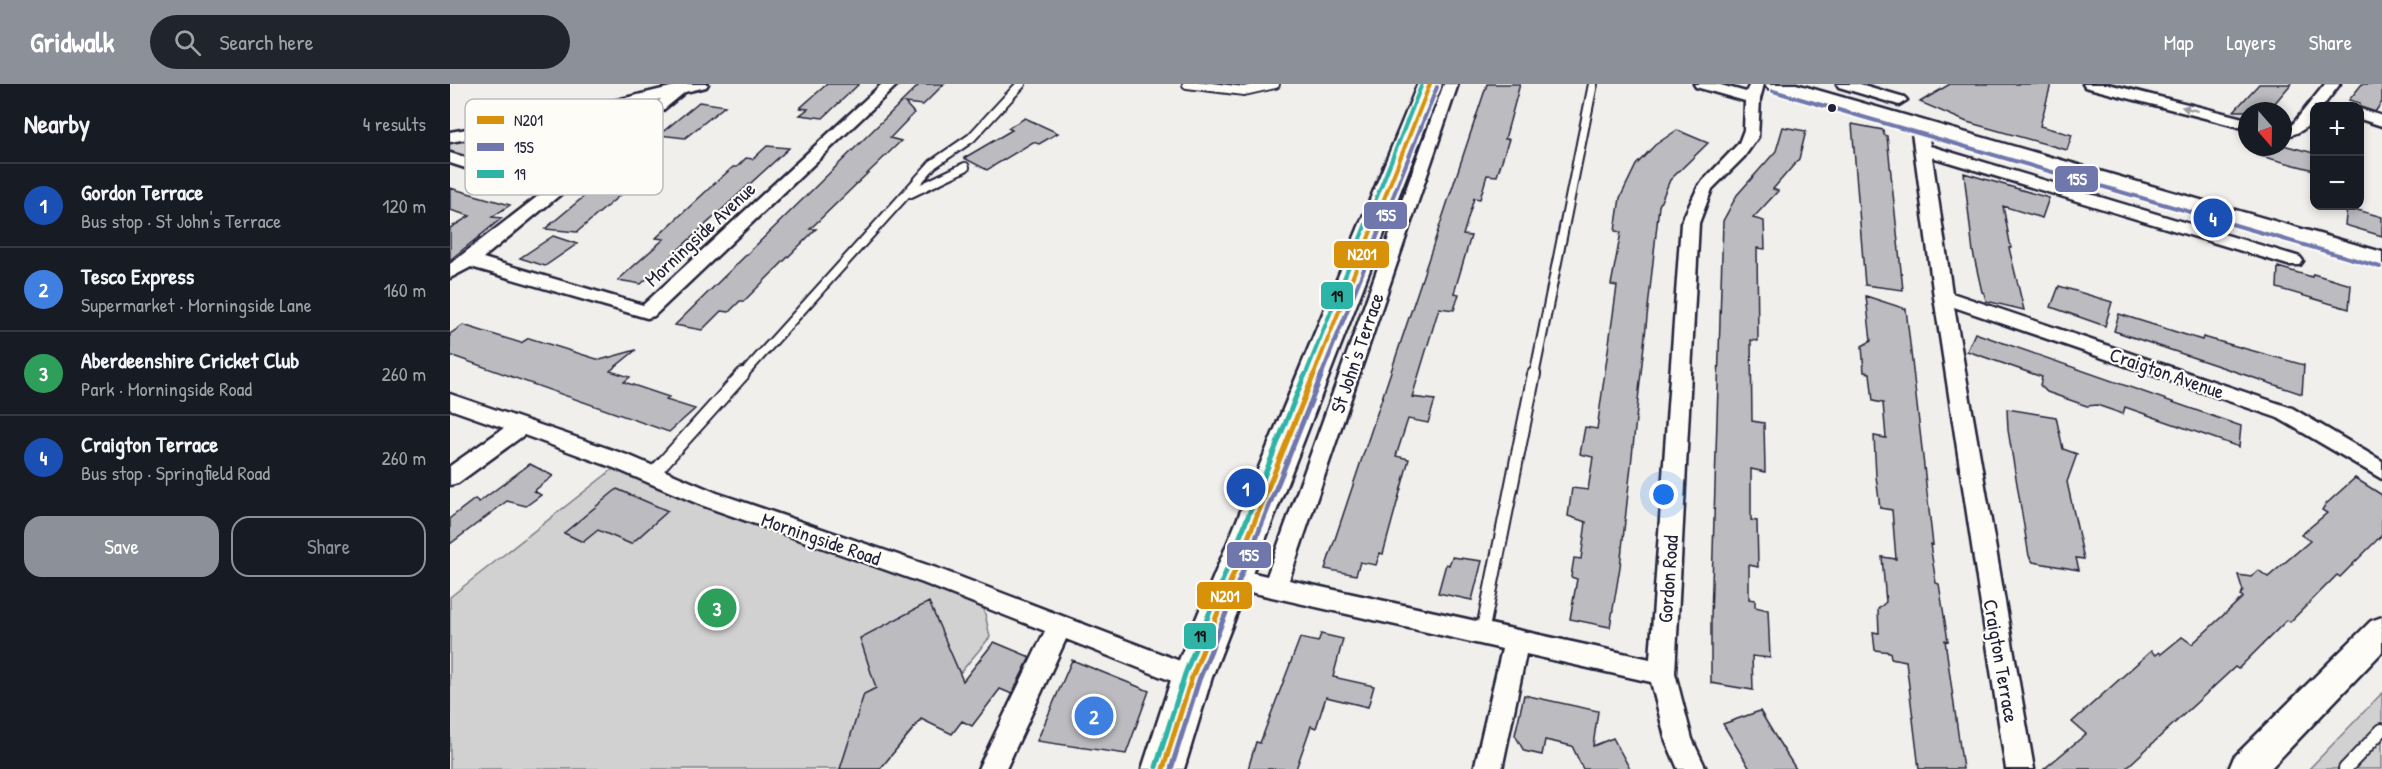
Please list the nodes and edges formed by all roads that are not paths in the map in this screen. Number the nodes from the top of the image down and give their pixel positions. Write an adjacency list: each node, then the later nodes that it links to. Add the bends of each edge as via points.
1 (700, 84): 16 (street)
2 (891, 84): 37 (street, Morningside Avenue, via 647,312)
3 (1022, 84): 33 (lane, via 971,138 933,164)
4 (1188, 84): 5 (lane, via 1245,90)
5 (1275, 84)
6 (1430, 84): 47 (main road, St John's Terrace)
7 (1451, 84): 48 (street, St John's Terrace)
8 (1593, 84): 51 (lane)
9 (1701, 84): 15 (street)
10 (1775, 84): 20 (street)
11 (1844, 84): 20 (street)
12 (1908, 84): 20 (street)
13 (2090, 84): 23 (street, one-way to 13)
14 (2333, 84): 18 (street)
15 (1754, 91): 53 (street, Gordon Road, via 1750,136 1743,150 1710,180 1690,223)
16 (678, 92): 17 (street); 19 (street)
17 (646, 99)
18 (2319, 102)
19 (663, 104)
20 (1894, 108): 25 (street)
21 (2310, 114): 26 (street, via 2298,129)
22 (2364, 115): 24 (street)
23 (2238, 122)
24 (2382, 122)
25 (1918, 125): 29 (street, Craigton Terrace); 35 (street)
26 (2292, 130)
27 (465, 134): 28 (street)
28 (450, 137)
29 (1922, 149): 36 (street); 41 (street, Craigton Terrace)
30 (450, 158): 31 (street)
31 (465, 163)
32 (965, 167): 33 (lane)
33 (908, 194): 45 (lane)
34 (549, 195): 37 (street)
35 (2239, 217): 36 (street); 38 (street)
36 (2233, 242): 39 (street)
37 (469, 260): 40 (street)
38 (2382, 260)
39 (2294, 261)
40 (450, 272)
41 (1943, 297): 44 (street, Craigton Avenue, via 2285,413); 60 (street, Craigton Terrace)
42 (450, 401): 43 (street, Morningside Road)
43 (522, 426): 45 (street, Morningside Road); 46 (street)
44 (2382, 471)
45 (652, 474): 49 (street, Morningside Road, via 709,499 931,576)
46 (450, 477)
47 (1232, 578): 48 (street); 54 (main road, St John's Terrace)
48 (1275, 587): 51 (street)
49 (1060, 627): 54 (street, Morningside Road); 56 (street)
50 (2382, 632): 61 (street)
51 (1482, 633): 52 (street)
52 (1516, 641): 53 (street); 58 (street)
53 (1662, 674): 59 (street, Gordon Road, via 1679,741)
54 (1192, 677): 57 (main road, St John's Terrace)
55 (2382, 730): 62 (lane)
56 (992, 769)
57 (1163, 769)
58 (1488, 769)
59 (1692, 769)
60 (2020, 769)
61 (2246, 769)
62 (2345, 769)

